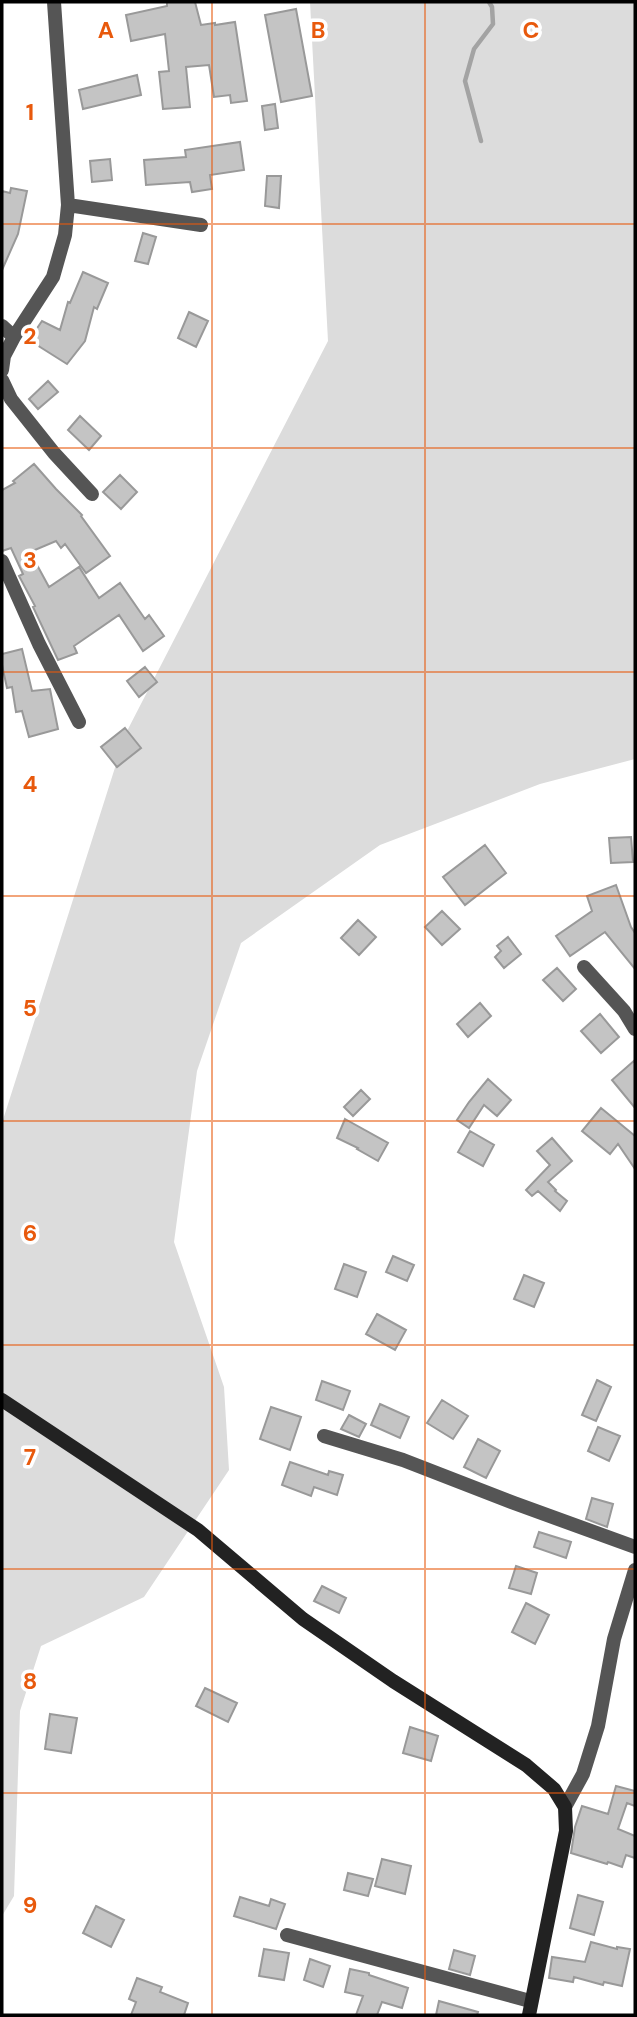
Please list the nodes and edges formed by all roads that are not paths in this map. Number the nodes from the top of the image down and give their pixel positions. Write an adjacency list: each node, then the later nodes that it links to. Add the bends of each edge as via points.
1 (54, 2): 2 (street)
2 (68, 205): 3 (street); 5 (street, via 65,235 52,276)
3 (201, 225)
4 (2, 327): 5 (street)
5 (14, 337): 6 (street)
6 (2, 370)
7 (2, 380): 8 (street, via 10,399)
8 (92, 494)
9 (2, 561): 10 (street)
10 (79, 722)
11 (584, 967): 12 (street)
12 (635, 1029)
13 (2, 1400): 17 (street, via 198,1530 303,1619 526,1765 554,1789)
14 (324, 1436): 15 (street, via 403,1460)
15 (635, 1547)
16 (634, 1579): 17 (street, via 614,1639 594,1738 583,1774)
17 (565, 1807): 19 (street, via 566,1831)
18 (287, 1935): 19 (street)
19 (530, 2008)

